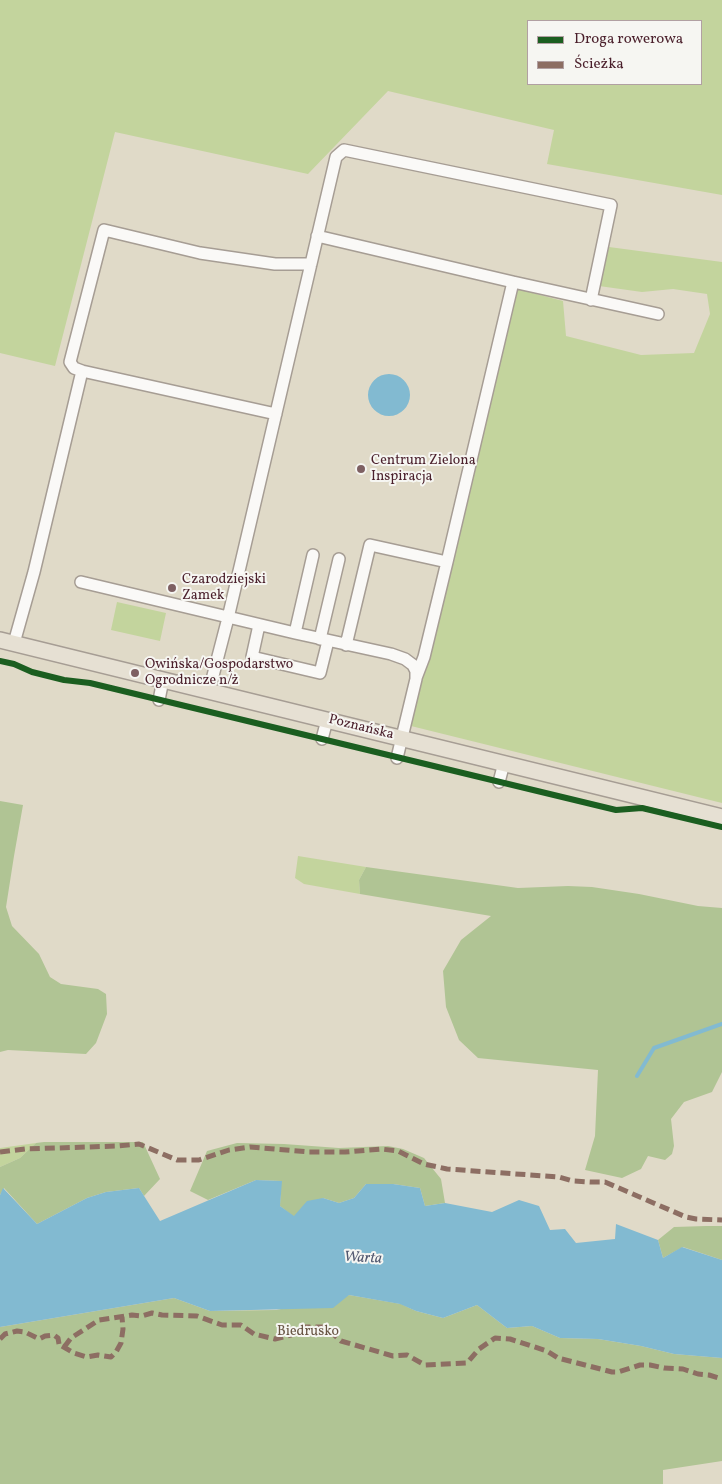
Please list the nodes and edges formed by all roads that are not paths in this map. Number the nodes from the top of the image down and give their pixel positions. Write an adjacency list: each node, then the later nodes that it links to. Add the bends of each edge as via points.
1 (317, 236): 2 (lane); 3 (lane); 4 (lane, via 336,157 344,150 611,205)
2 (311, 264): 6 (lane, via 275,264 200,253 104,230 70,362); 7 (lane)
3 (513, 282): 4 (lane); 10 (lane)
4 (591, 300): 5 (lane)
5 (658, 314)
6 (82, 371): 7 (lane); 16 (lane, via 34,572)
7 (276, 414): 12 (lane)
8 (313, 555): 14 (lane)
9 (339, 559): 15 (lane)
10 (447, 562): 17 (lane, via 370,545); 18 (lane)
11 (81, 582): 12 (lane)
12 (228, 618): 13 (lane); 20 (lane)
13 (260, 625): 14 (lane); 15 (lane, via 252,656 320,673)
14 (295, 633): 15 (lane)
15 (324, 640): 17 (lane)
16 (7, 642): 19 (main road, Poznańska)
17 (346, 645): 18 (lane, via 400,657 412,665)
18 (416, 679): 23 (lane)
19 (164, 680): 20 (main road, Poznańska); 21 (lane)
20 (209, 691): 22 (main road, Poznańska)
21 (159, 700)
22 (327, 720): 23 (main road, Poznańska); 24 (lane)
23 (402, 738): 25 (lane); 26 (main road, Poznańska)
24 (322, 740)
25 (397, 758)
26 (504, 763): 27 (lane); 28 (main road, Poznańska)
27 (499, 782)
28 (722, 817)

